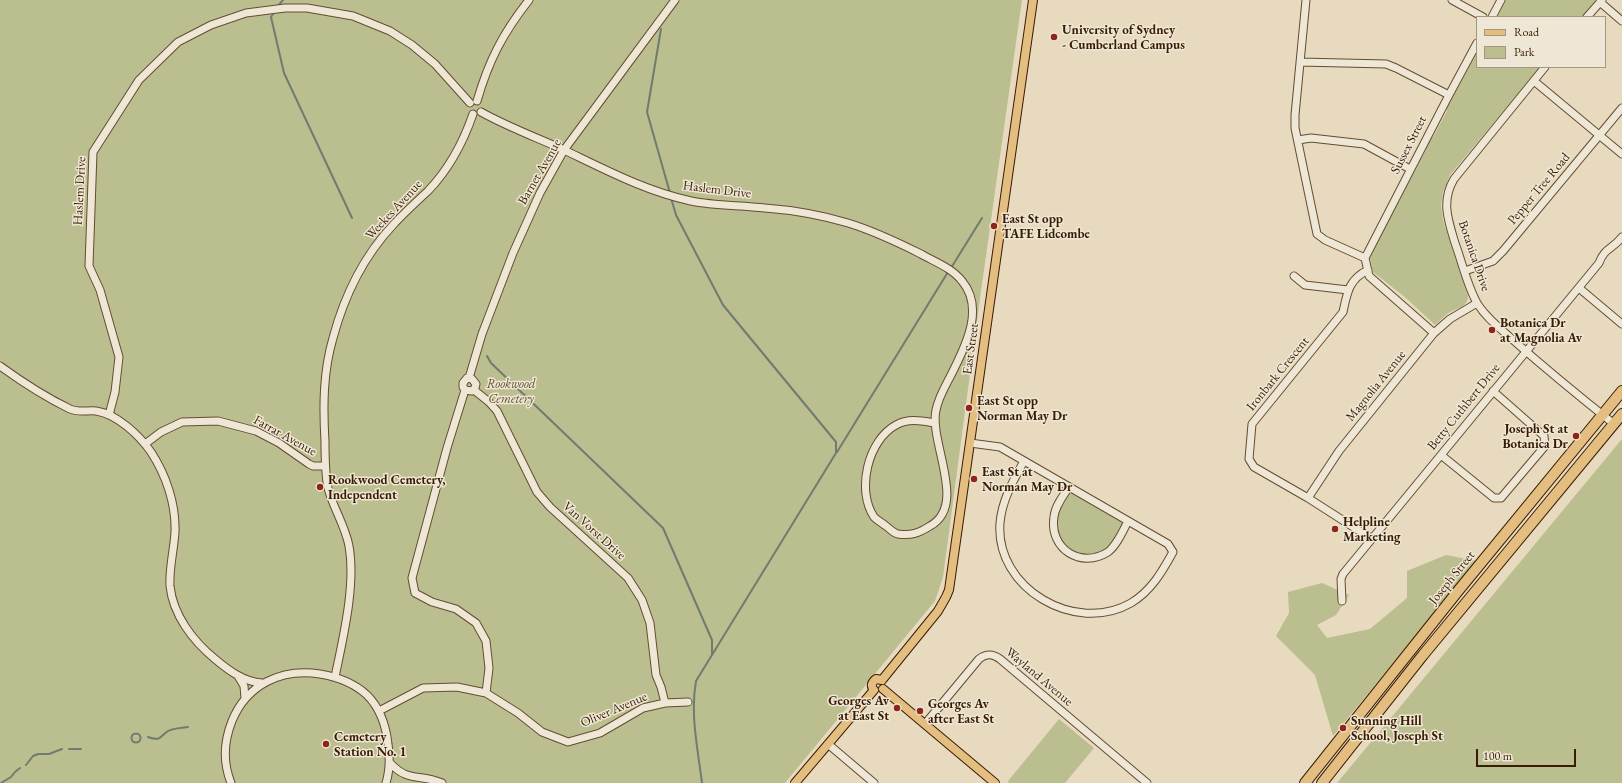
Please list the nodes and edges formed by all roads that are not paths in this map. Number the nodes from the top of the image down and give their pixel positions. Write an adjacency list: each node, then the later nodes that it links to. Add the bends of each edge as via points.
1 (529, 0): 17 (street, via 496,48)
2 (675, 0): 23 (street, Barnet Avenue)
3 (1032, 0): 48 (main road, East Street)
4 (1306, 0): 13 (street)
5 (1452, 0): 8 (street)
6 (1501, 0): 9 (street)
7 (1601, 1): 10 (street); 11 (street)
8 (1481, 16)
9 (1493, 16)
10 (1589, 16)
11 (1622, 21)
12 (1476, 46): 16 (street, Sussex Street)
13 (1300, 62): 16 (street, via 1386,64); 22 (street, via 1295,116)
14 (1544, 68): 15 (street, Botanica Drive)
15 (1534, 81): 21 (street); 29 (street, Botanica Drive, via 1454,178 1447,192 1448,217)
16 (1448, 95): 25 (street, Sussex Street)
17 (473, 102): 19 (street, via 482,106); 20 (street, via 468,110); 44 (street, Haslem Drive, via 426,55 390,31 353,16 306,8 246,13 211,25 178,42 139,80 93,152 89,266 100,290 119,357 115,392)
18 (1622, 108): 21 (street, Pepper Tree Road)
19 (481, 112): 20 (street); 23 (street, Haslem Drive)
20 (473, 114): 52 (street, Weekes Avenue, via 448,166 429,190 392,225 374,247 344,303 332,339 325,376)
21 (1599, 136): 24 (street); 29 (street, Pepper Tree Road, via 1493,261)
22 (1298, 140): 25 (street, via 1311,138 1364,144); 27 (street, via 1317,234)
23 (564, 150): 38 (street, Barnet Avenue, via 540,193 512,253 482,334); 46 (street, Haslem Drive, via 633,183 676,197 705,203 765,208 849,224 903,246 955,274 970,292 973,307 971,325 964,349 940,396)
24 (1622, 154)
25 (1410, 169): 27 (street, Sussex Street)
26 (1622, 237): 31 (street, Betty Cuthbert Drive, via 1615,246 1602,254 1599,263)
27 (1365, 258): 28 (street)
28 (1368, 270): 32 (street, Ironbark Crescent, via 1359,275); 35 (street, via 1369,276)
29 (1465, 271): 33 (street, Botanica Drive)
30 (1294, 276): 32 (street, via 1305,285)
31 (1579, 288): 34 (street); 36 (street, Betty Cuthbert Drive)
32 (1348, 290): 54 (street, Ironbark Crescent, via 1343,312 1252,424 1249,459 1254,467)
33 (1477, 303): 35 (street, Magnolia Avenue); 36 (street, Botanica Drive, via 1491,320)
34 (1622, 324)
35 (1434, 333): 54 (street, Magnolia Avenue, via 1339,451)
36 (1526, 352): 41 (street, Betty Cuthbert Drive); 45 (street, Botanica Drive)
37 (0, 366): 44 (street, via 70,409 97,411)
38 (469, 378): 39 (street, Barnet Avenue, via 463,383); 40 (street, via 476,384)
39 (465, 390): 40 (street); 64 (street, Barnet Avenue, via 412,578 415,593 432,602 456,609 476,623 486,641 489,668)
40 (474, 390): 67 (street, Van Vorst Drive, via 497,411 537,492 628,578 642,600 650,623 656,675)
41 (1493, 391): 50 (street, Betty Cuthbert Drive); 50 (street, via 1544,436 1546,446 1501,498 1494,498)
42 (1622, 391): 45 (highway, Joseph Street)
43 (1622, 414): 47 (highway, Joseph Street)
44 (109, 415): 49 (street)
45 (1602, 415): 47 (street, Botanica Drive); 79 (highway, Joseph Street)
46 (935, 423): 46 (street, via 910,420 896,425 880,438 869,459 865,478 866,497 874,517 895,534 916,534 938,522 947,504 945,471)
47 (1614, 424): 80 (highway, Joseph Street, via 1422,655)
48 (970, 443): 51 (street, via 1000,447); 60 (main road, East Street, via 946,597 938,611)
49 (145, 444): 52 (street, Farrar Avenue, via 161,432 182,422 218,421 252,429 279,443 309,464); 58 (street, via 163,474 172,503 175,531 170,587 176,608 196,641 219,663)
50 (1441, 455): 56 (street, Betty Cuthbert Drive)
51 (1024, 461): 53 (street); 55 (street, via 1006,495 1000,523 1002,548 1011,571 1030,591 1053,606 1081,613 1103,613 1130,603 1152,586 1173,552 1168,544)
52 (325, 466): 59 (street, Farrar Avenue, via 329,489 349,546 351,564)
53 (1069, 487): 55 (street); 55 (street, via 1057,506 1053,526 1054,535 1066,551 1077,557 1088,558 1109,551)
54 (1308, 498): 56 (street, Ironbark Crescent)
55 (1128, 521)
56 (1372, 539): 57 (street, Betty Cuthbert Drive, via 1340,579)
57 (1342, 601)
58 (238, 676): 61 (street); 65 (street, via 244,686)
59 (336, 677): 61 (street, via 292,673); 68 (street, via 361,690)
60 (882, 680): 62 (main road, via 885,685); 63 (main road, via 876,679 872,682)
61 (262, 683): 65 (street)
62 (883, 689): 63 (main road, via 878,692); 69 (main road)
63 (874, 690): 70 (main road)
64 (486, 693): 67 (street, Oliver Avenue, via 542,732 568,742 600,733 643,708); 68 (street, Oliver Avenue, via 457,687 423,688)
65 (245, 699): 72 (street, via 233,718 226,741 226,764)
66 (688, 702): 67 (street, Oliver Avenue)
67 (665, 703)
68 (378, 711): 71 (street, via 388,737)
69 (925, 724): 77 (main road); 78 (street, Wayland Avenue, via 979,659 992,655)
70 (828, 744): 75 (main road); 76 (street)
71 (390, 763): 73 (street); 74 (street, via 404,777)
72 (230, 783)
73 (386, 783)
74 (442, 783)
75 (795, 783)
76 (874, 783)
77 (995, 783)
78 (1147, 783)
79 (1305, 783)
80 (1322, 783)

